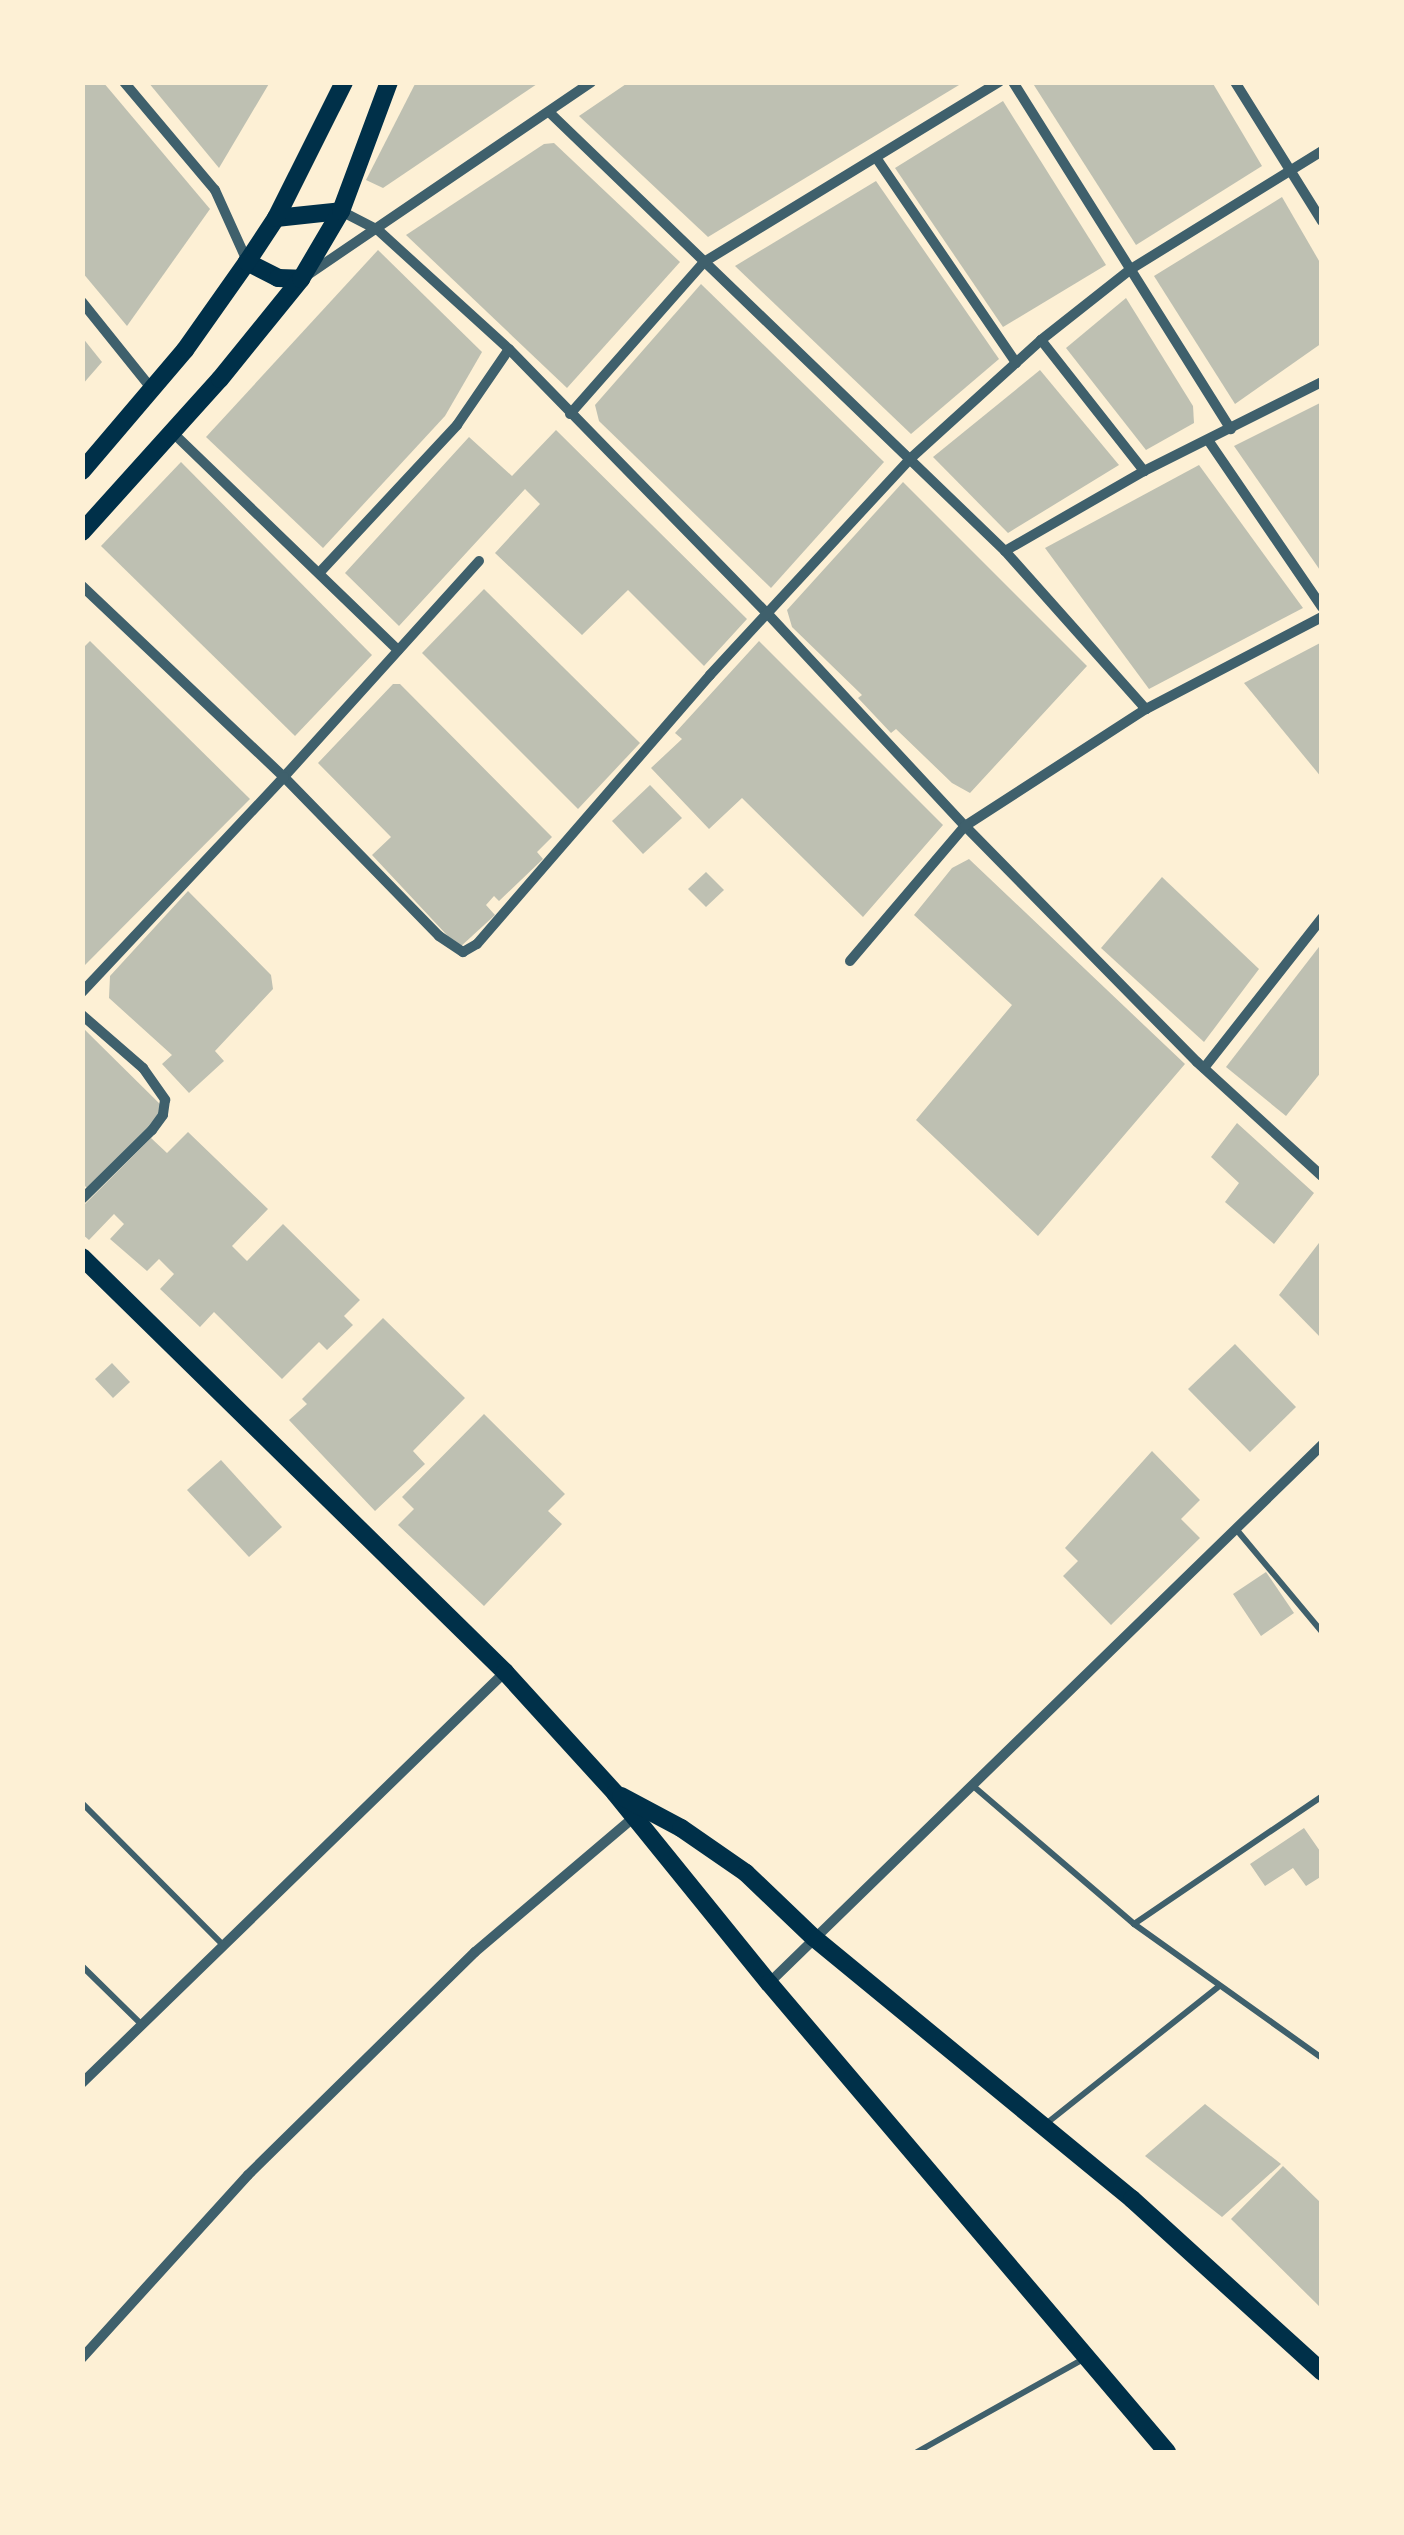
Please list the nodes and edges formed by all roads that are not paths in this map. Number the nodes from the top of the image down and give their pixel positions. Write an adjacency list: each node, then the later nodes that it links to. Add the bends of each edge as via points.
1 (124, 82): 16 (street, via 215,190)
2 (389, 82): 12 (main road)
3 (591, 82): 8 (street)
4 (999, 82): 10 (street)
5 (1012, 82): 18 (street)
6 (1234, 82): 11 (street)
7 (340, 85): 13 (main road)
8 (549, 112): 15 (street); 17 (street)
9 (1322, 151): 11 (street)
10 (877, 159): 17 (street); 23 (street)
11 (1290, 170): 14 (street); 18 (street)
12 (341, 212): 13 (main road); 15 (street); 19 (main road)
13 (276, 218): 16 (main road)
14 (1322, 221)
15 (378, 230): 19 (street); 22 (street)
16 (247, 262): 19 (main road, via 278,278); 25 (main road)
17 (704, 262): 26 (street); 30 (street)
18 (1131, 269): 21 (street); 27 (street)
19 (301, 278): 28 (main road)
20 (82, 302): 25 (street)
21 (1040, 340): 23 (street); 32 (street)
22 (509, 349): 26 (street); 36 (street, via 457,425)
23 (1016, 363): 30 (street)
24 (1322, 382): 27 (street)
25 (152, 388): 31 (main road)
26 (570, 414): 39 (street)
27 (1231, 429): 29 (street)
28 (170, 430): 33 (main road); 36 (street)
29 (1208, 440): 32 (street); 38 (street)
30 (911, 458): 34 (street); 39 (street)
31 (82, 471)
32 (1144, 471): 34 (street)
33 (82, 532)
34 (1005, 550): 42 (street)
35 (479, 561): 41 (street)
36 (320, 571): 41 (street)
37 (82, 586): 43 (street)
38 (1322, 607)
39 (766, 612): 43 (street, via 477,944 463,952 439,936); 44 (street)
40 (1322, 617): 42 (street)
41 (398, 650): 43 (street)
42 (1146, 708): 44 (street)
43 (284, 776): 47 (street)
44 (965, 826): 46 (street); 49 (street)
45 (1322, 918): 49 (street)
46 (850, 961)
47 (82, 992)
48 (82, 1015): 51 (street, via 143,1068 165,1100 152,1130)
49 (1204, 1068): 50 (street)
50 (1322, 1176)
51 (82, 1199)
52 (82, 1257): 56 (main road)
53 (1322, 1445): 54 (street)
54 (1236, 1528): 55 (lane); 57 (street)
55 (1322, 1632)
56 (505, 1672): 58 (main road); 64 (street)
57 (971, 1784): 62 (lane); 63 (street)
58 (615, 1793): 61 (main road); 63 (main road, via 712,1848)
59 (1322, 1796): 62 (lane)
60 (82, 1803): 64 (lane)
61 (633, 1818): 66 (main road); 72 (street, via 475,1952 376,2049 248,2175)
62 (1134, 1924): 67 (lane)
63 (813, 1937): 66 (street); 71 (main road)
64 (223, 1945): 68 (street)
65 (82, 1966): 68 (lane)
66 (768, 1982): 73 (main road)
67 (1218, 1988): 69 (lane); 71 (lane)
68 (140, 2024): 70 (street)
69 (1322, 2058)
70 (82, 2083)
71 (1044, 2126): 74 (main road)
72 (82, 2358)
73 (1086, 2358): 75 (lane); 76 (main road)
74 (1322, 2372)
75 (917, 2452)
76 (1167, 2452)

